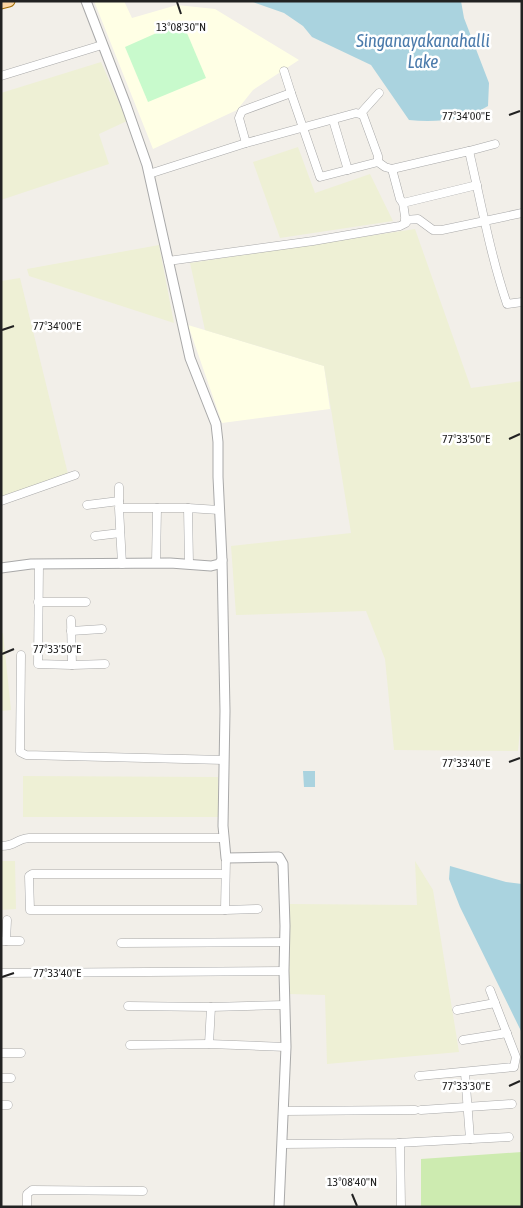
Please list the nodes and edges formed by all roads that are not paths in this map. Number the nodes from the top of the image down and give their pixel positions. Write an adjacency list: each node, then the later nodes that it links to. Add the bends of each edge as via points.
1 (8, 1): 3 (main road)
2 (86, 1): 4 (street)
3 (1, 4)
4 (102, 45): 6 (street); 18 (street)
5 (284, 71): 7 (street)
6 (1, 76)
7 (291, 93): 11 (street); 12 (street, via 242,111 238,118)
8 (379, 93): 9 (street)
9 (361, 113): 10 (street); 15 (street, via 368,125)
10 (333, 120): 11 (street); 17 (street)
11 (302, 129): 12 (street); 17 (street, via 320,178)
12 (246, 143): 18 (street)
13 (495, 144): 14 (street)
14 (469, 150): 16 (street); 19 (street)
15 (378, 162): 16 (street); 17 (street)
16 (392, 169): 20 (street)
17 (348, 170)
18 (149, 174): 24 (street)
19 (477, 185): 20 (street); 23 (street)
20 (403, 203): 22 (street)
21 (522, 213): 23 (street)
22 (405, 220): 23 (street, via 418,219 433,230 442,230); 24 (street, via 406,223 400,226)
23 (483, 220): 25 (street, via 506,304)
24 (168, 261): 33 (street, via 190,358 216,424)
25 (522, 302)
26 (75, 475): 28 (street)
27 (119, 487): 29 (street)
28 (1, 501)
29 (119, 504): 30 (street); 31 (street); 34 (street)
30 (87, 505)
31 (157, 508): 32 (street); 37 (street)
32 (188, 508): 33 (street); 40 (street)
33 (219, 510): 36 (street)
34 (120, 533): 35 (street); 39 (street)
35 (95, 536)
36 (222, 560): 40 (street, via 211,566); 50 (street)
37 (156, 563): 39 (street); 40 (street)
38 (39, 564): 39 (street); 41 (street); 42 (street)
39 (122, 564)
40 (189, 564)
41 (1, 568)
42 (38, 602): 43 (street); 47 (street)
43 (86, 602)
44 (71, 620): 46 (street)
45 (102, 629): 46 (street)
46 (71, 631): 49 (street)
47 (38, 664): 49 (street); 50 (street, via 21,659 20,752 26,755)
48 (105, 664): 49 (street)
49 (72, 665)
50 (224, 760): 51 (street)
51 (224, 838): 52 (street, via 22,838 12,846); 53 (street)
52 (1, 846)
53 (226, 858): 54 (street); 60 (street, via 279,857 283,864)
54 (225, 874): 56 (street); 56 (street, via 29,876 31,911)
55 (258, 908): 56 (street)
56 (225, 910)
57 (7, 920): 58 (street)
58 (4, 941): 59 (street)
59 (20, 941)
60 (284, 942): 61 (street); 62 (street)
61 (121, 943)
62 (284, 971): 63 (street); 66 (street)
63 (1, 973)
64 (490, 990): 65 (street)
65 (495, 1003): 69 (street); 70 (street)
66 (285, 1005): 68 (street); 74 (street)
67 (128, 1006): 68 (street)
68 (211, 1007): 73 (street)
69 (457, 1010)
70 (507, 1033): 71 (street); 77 (street, via 516,1057 514,1067)
71 (463, 1040)
72 (130, 1044): 73 (street)
73 (209, 1044): 74 (street)
74 (286, 1047): 83 (street)
75 (1, 1053): 76 (street)
76 (20, 1053)
77 (465, 1072): 78 (street); 82 (street)
78 (419, 1076)
79 (1, 1078): 80 (street)
80 (12, 1078)
81 (512, 1104): 82 (street)
82 (468, 1107): 83 (street); 85 (street)
83 (283, 1111): 87 (street)
84 (509, 1137): 85 (street)
85 (470, 1139): 86 (street)
86 (400, 1143): 87 (street); 91 (street)
87 (282, 1144): 90 (street)
88 (143, 1191): 89 (street, via 32,1190 27,1194)
89 (27, 1207)
90 (279, 1207)
91 (401, 1207)

